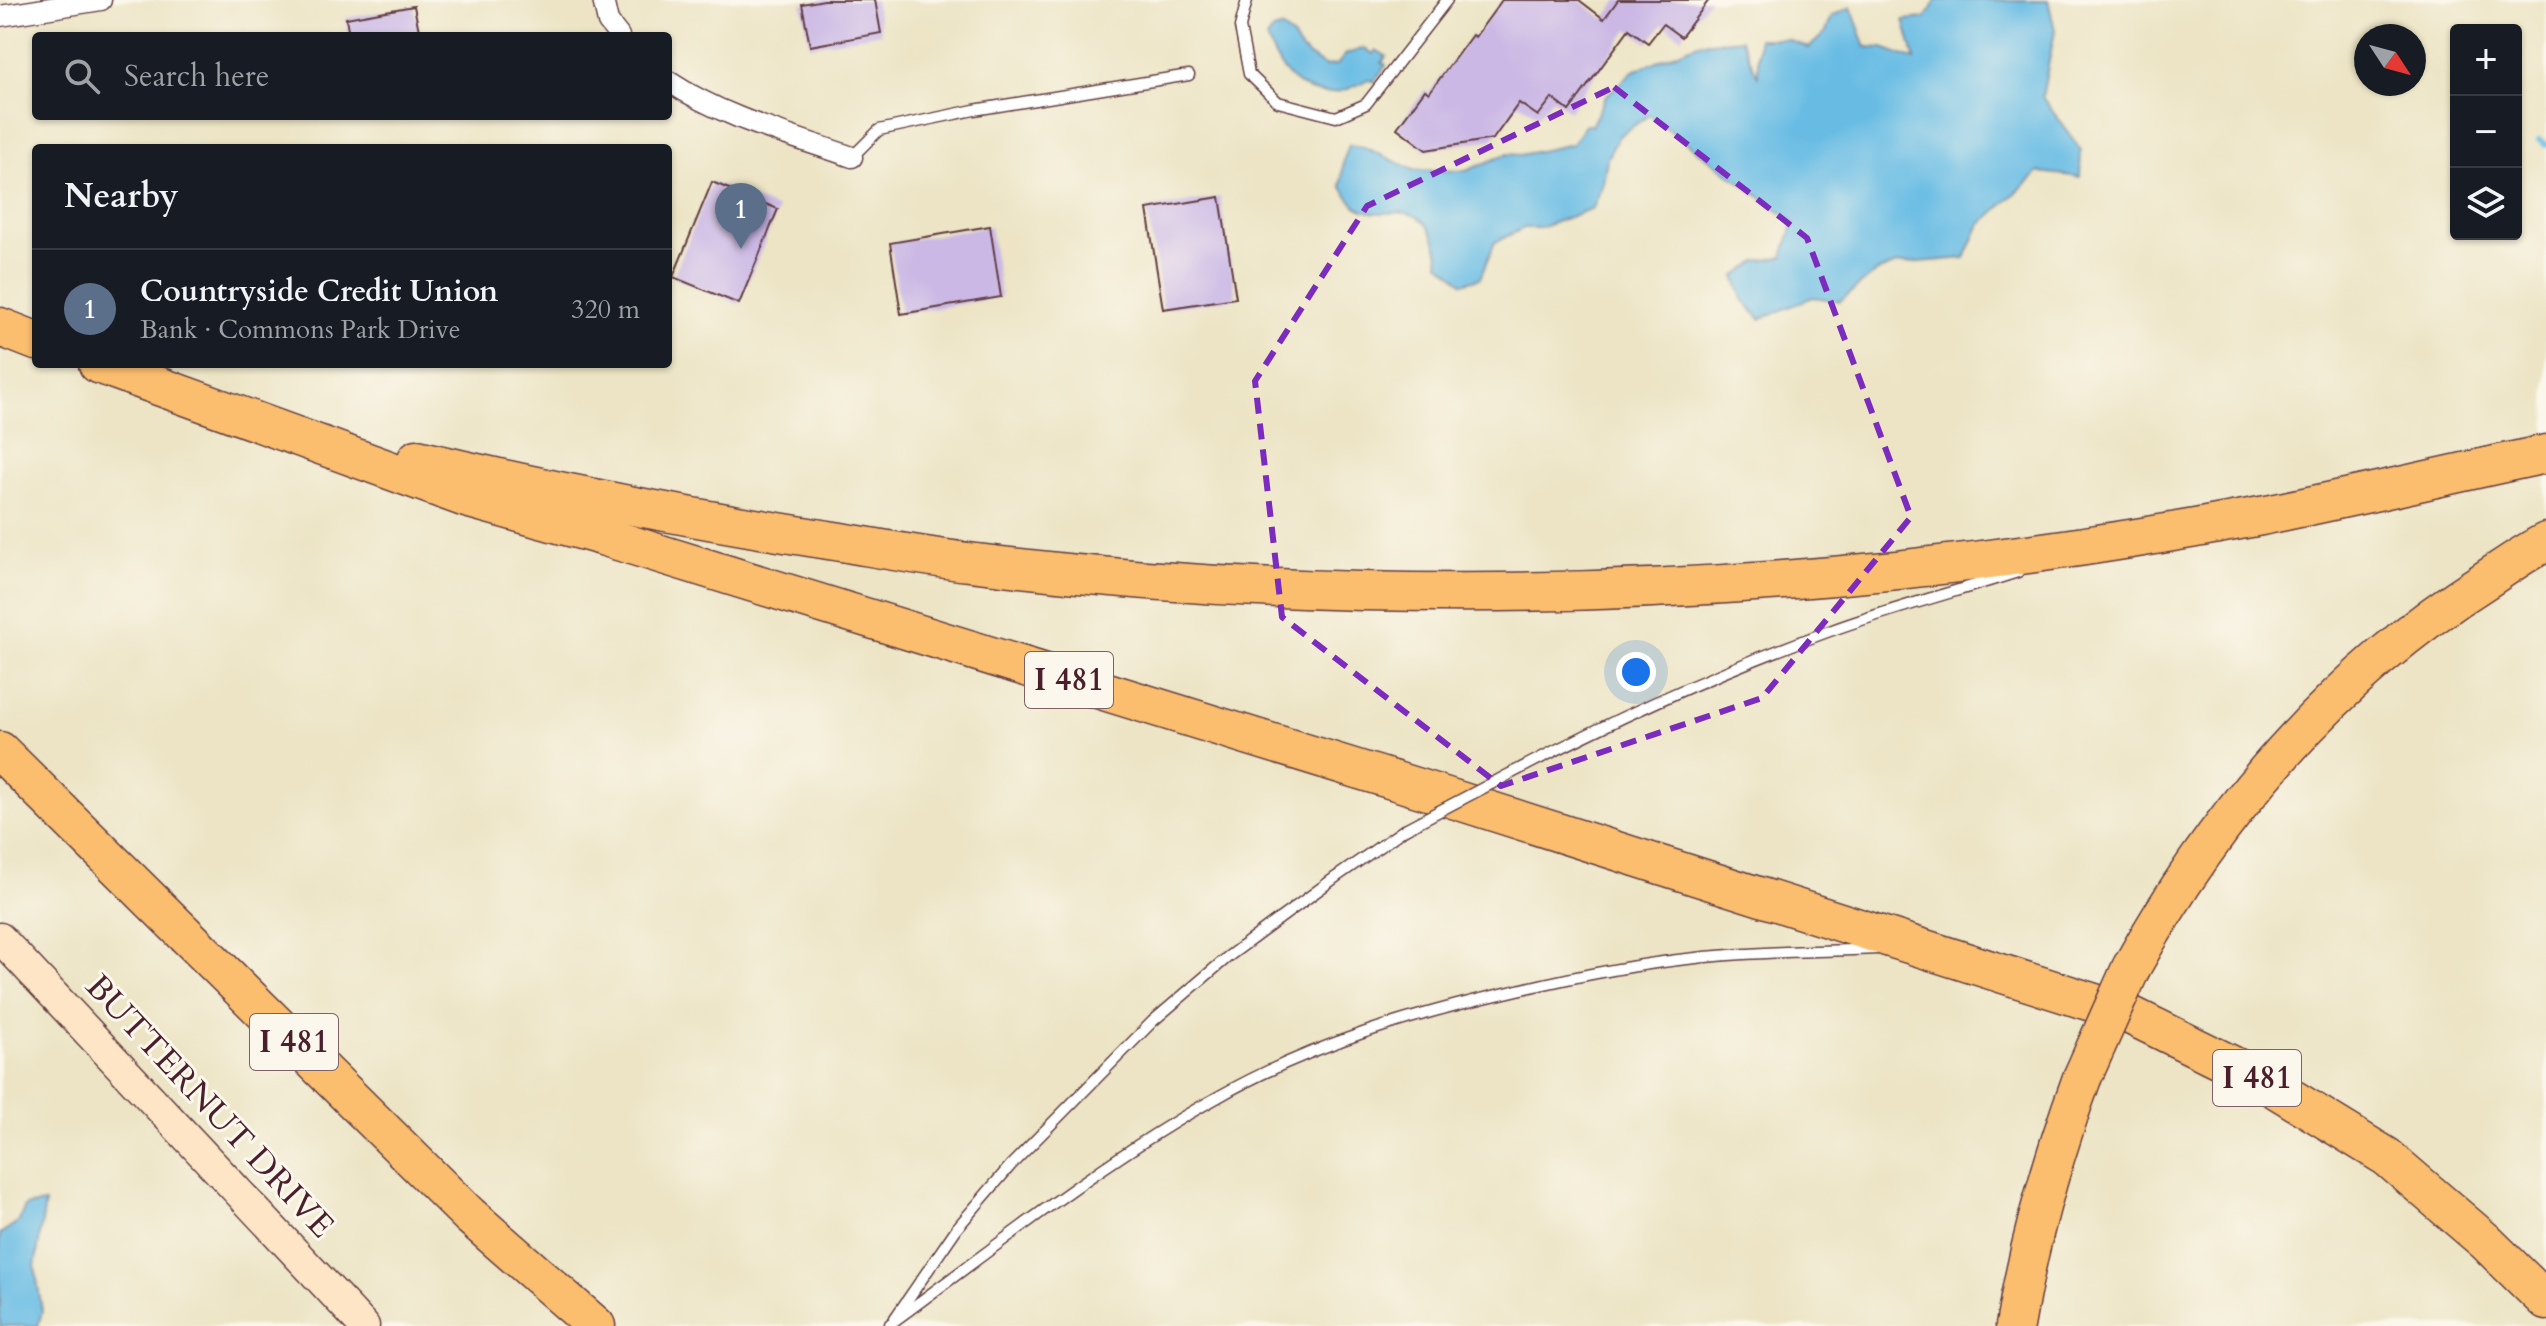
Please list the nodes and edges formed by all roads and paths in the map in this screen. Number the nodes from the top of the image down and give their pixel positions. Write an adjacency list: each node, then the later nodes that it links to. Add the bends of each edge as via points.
1 (101, 0): 5 (street)
2 (603, 0): 6 (street)
3 (1247, 0): 4 (lane, via 1240,27 1249,74 1278,102 1336,117 1366,104)
4 (1447, 0)
5 (0, 16)
6 (616, 32)
7 (1189, 75): 9 (lane, via 879,130)
8 (672, 83): 9 (street, via 754,125)
9 (852, 157)
10 (0, 327): 11 (highway)
11 (32, 339)
12 (109, 368): 13 (highway, I 481)
13 (223, 411): 15 (highway, via 683,517 969,562 1185,582 1510,591 1752,582); 21 (highway, I 481, via 466,498 1428,791)
14 (2546, 454): 15 (highway)
15 (2123, 540): 17 (lane)
16 (2546, 542): 26 (highway, bridge, via 2415,629 2312,720 2193,865 2131,968 2082,1078 2037,1213)
17 (2050, 563)
18 (2035, 567): 23 (lane, bridge, via 1749,662 1585,734 1405,829 1229,956 1153,1021 1011,1165 957,1228)
19 (0, 751): 25 (highway, I 481, via 469,1215)
20 (0, 938): 24 (street, BUTTERNUT DRIVE)
21 (1915, 948): 22 (highway, I 481, via 2126,1013 2258,1078 2387,1157 2495,1249); 23 (lane, via 1697,957 1590,973 1478,999 1321,1047 1220,1095 1145,1139)
22 (2546, 1301)
23 (890, 1325)
24 (364, 1326)
25 (596, 1326)
26 (2015, 1326)

